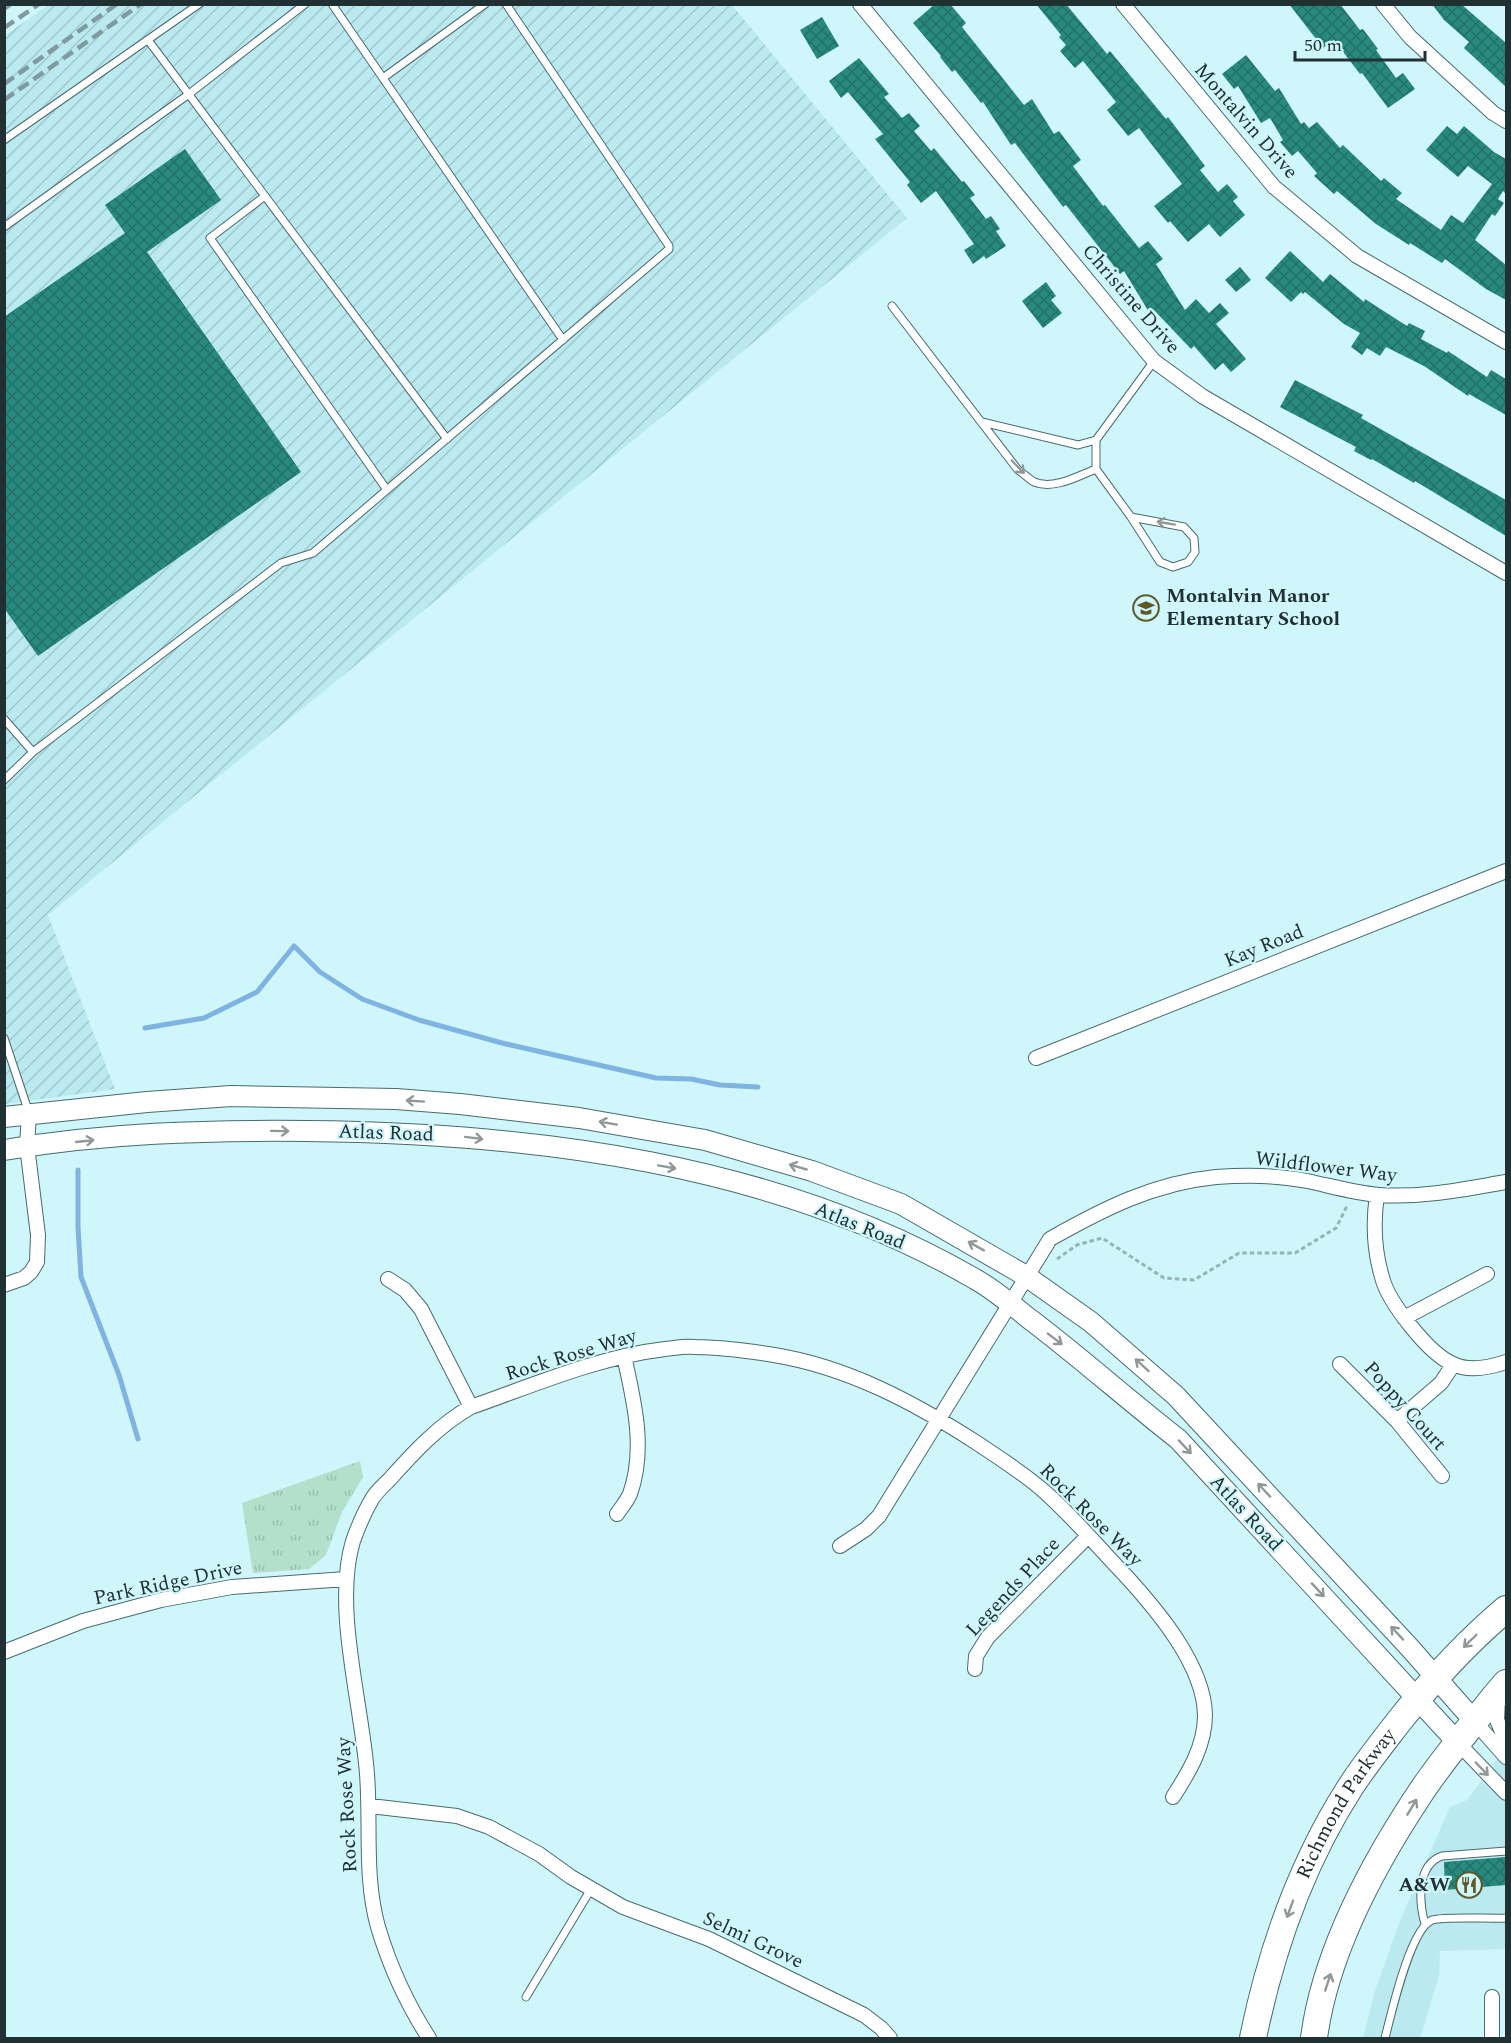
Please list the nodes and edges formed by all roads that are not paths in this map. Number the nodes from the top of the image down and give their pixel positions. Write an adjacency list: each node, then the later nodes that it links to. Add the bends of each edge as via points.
1 (199, 4): 9 (lane)
2 (305, 4): 11 (lane)
3 (332, 4): 10 (lane)
4 (485, 4): 10 (lane)
5 (506, 4): 17 (lane, via 669,246)
6 (860, 4): 19 (street, Christine Drive)
7 (1123, 4): 18 (street, Montalvin Drive, via 1274,187 1357,256)
8 (1383, 4): 12 (street, via 1410,37 1492,113)
9 (148, 40): 11 (lane); 13 (lane)
10 (383, 78): 17 (lane)
11 (189, 94): 14 (lane); 15 (lane)
12 (1506, 121)
13 (4, 141)
14 (265, 196): 21 (lane); 24 (lane, via 210,238)
15 (4, 227)
16 (892, 306): 20 (lane)
17 (563, 340): 21 (lane)
18 (1506, 342)
19 (1154, 360): 22 (lane); 26 (street, Christine Drive, via 1202,396)
20 (982, 422): 22 (lane, via 1078,445); 23 (lane, one-way to 23, via 1018,470 1034,482 1064,482)
21 (447, 439): 24 (lane)
22 (1096, 440): 23 (lane)
23 (1096, 469): 25 (lane)
24 (387, 490): 28 (lane, via 313,553 281,563)
25 (1131, 518): 25 (lane, one-way to 25, via 1160,562 1173,567 1188,562 1195,552 1194,538 1184,527)
26 (1506, 573)
27 (4, 719): 28 (lane)
28 (33, 752): 29 (lane)
29 (4, 780)
30 (1506, 871): 32 (street, Kay Road)
31 (4, 1038): 33 (lane)
32 (1036, 1058)
33 (29, 1113): 34 (street, Atlas Road); 35 (street); 39 (street, Atlas Road, one-way to 33, via 901,1204 812,1171 705,1140 579,1118 460,1104 231,1096)
34 (4, 1117)
35 (27, 1146): 36 (street, Atlas Road); 42 (street, via 38,1235 37,1262 24,1278); 43 (street, Atlas Road, one-way to 43, via 232,1130 395,1132 574,1150 698,1172 832,1212 927,1254 977,1280)
36 (4, 1150)
37 (1506, 1182): 38 (street, Wildflower Way, via 1419,1195)
38 (1377, 1195): 39 (street, Wildflower Way, via 1263,1176 1215,1178 1162,1188 1123,1200 1050,1239); 44 (street, via 1375,1239 1382,1279)
39 (1031, 1269): 43 (street, Wildflower Way); 60 (street, Atlas Road, one-way to 39, via 1176,1395)
40 (1487, 1274): 44 (street)
41 (388, 1280): 49 (street, via 405,1290 421,1309)
42 (4, 1285)
43 (1009, 1303): 50 (street, Wildflower Way); 62 (street, Atlas Road, one-way to 62, via 1178,1439)
44 (1404, 1318): 48 (street, via 1429,1347)
45 (624, 1356): 49 (street, Rock Rose Way); 50 (street, Rock Rose Way, via 694,1346 774,1355 857,1378); 53 (street, via 634,1400 638,1447 629,1497)
46 (1506, 1362): 48 (street, via 1474,1368)
47 (1340, 1364): 51 (street, Poppy Court)
48 (1453, 1365): 51 (street, via 1440,1383)
49 (471, 1407): 56 (street, Rock Rose Way, via 432,1436 372,1498 354,1540)
50 (940, 1419): 54 (street, Rock Rose Way, via 1046,1493); 55 (street, Wildflower Way, via 879,1516)
51 (1397, 1421): 52 (street, Poppy Court)
52 (1442, 1476)
53 (617, 1514)
54 (1088, 1536): 59 (street, Legends Place, via 988,1637 976,1656); 68 (street, Rock Rose Way, via 1149,1601 1188,1659 1200,1686 1205,1715 1200,1746 1193,1766)
55 (840, 1546)
56 (346, 1579): 58 (street, Park Ridge Drive, via 232,1587 161,1600 83,1621); 69 (street, Rock Rose Way, via 348,1632)
57 (1506, 1608): 60 (highway, Richmond Parkway, one-way to 60)
58 (4, 1652)
59 (975, 1669)
60 (1436, 1677): 62 (highway, Richmond Parkway); 63 (street, Atlas Road)
61 (1503, 1687): 63 (highway); 64 (street, via 1496,1714)
62 (1418, 1698): 65 (street, Atlas Road); 78 (highway, Richmond Parkway, one-way to 78, via 1364,1766 1310,1860 1263,1990)
63 (1475, 1722): 65 (highway); 66 (street, Atlas Road)
64 (1506, 1741)
65 (1458, 1743): 67 (street, Atlas Road, one-way to 67); 79 (highway, one-way to 65, via 1318,2012 1343,1936 1376,1867 1419,1794)
66 (1506, 1758)
67 (1506, 1793)
68 (1173, 1797)
69 (370, 1806): 71 (street, Selmi Grove, via 458,1816 489,1827); 76 (street, Rock Rose Way, via 370,1883 378,1926 393,1970)
70 (1506, 1851): 73 (lane, via 1433,1859 1421,1893)
71 (591, 1888): 74 (lane); 77 (street, Selmi Grove, via 623,1907 709,1939 864,2015)
72 (1506, 1918): 73 (lane, via 1438,1919)
73 (1425, 1924): 80 (lane, via 1411,1950)
74 (526, 1997)
75 (1492, 1997): 81 (street)
76 (429, 2038)
77 (890, 2038)
78 (1253, 2038)
79 (1314, 2038)
80 (1386, 2038)
81 (1492, 2038)

